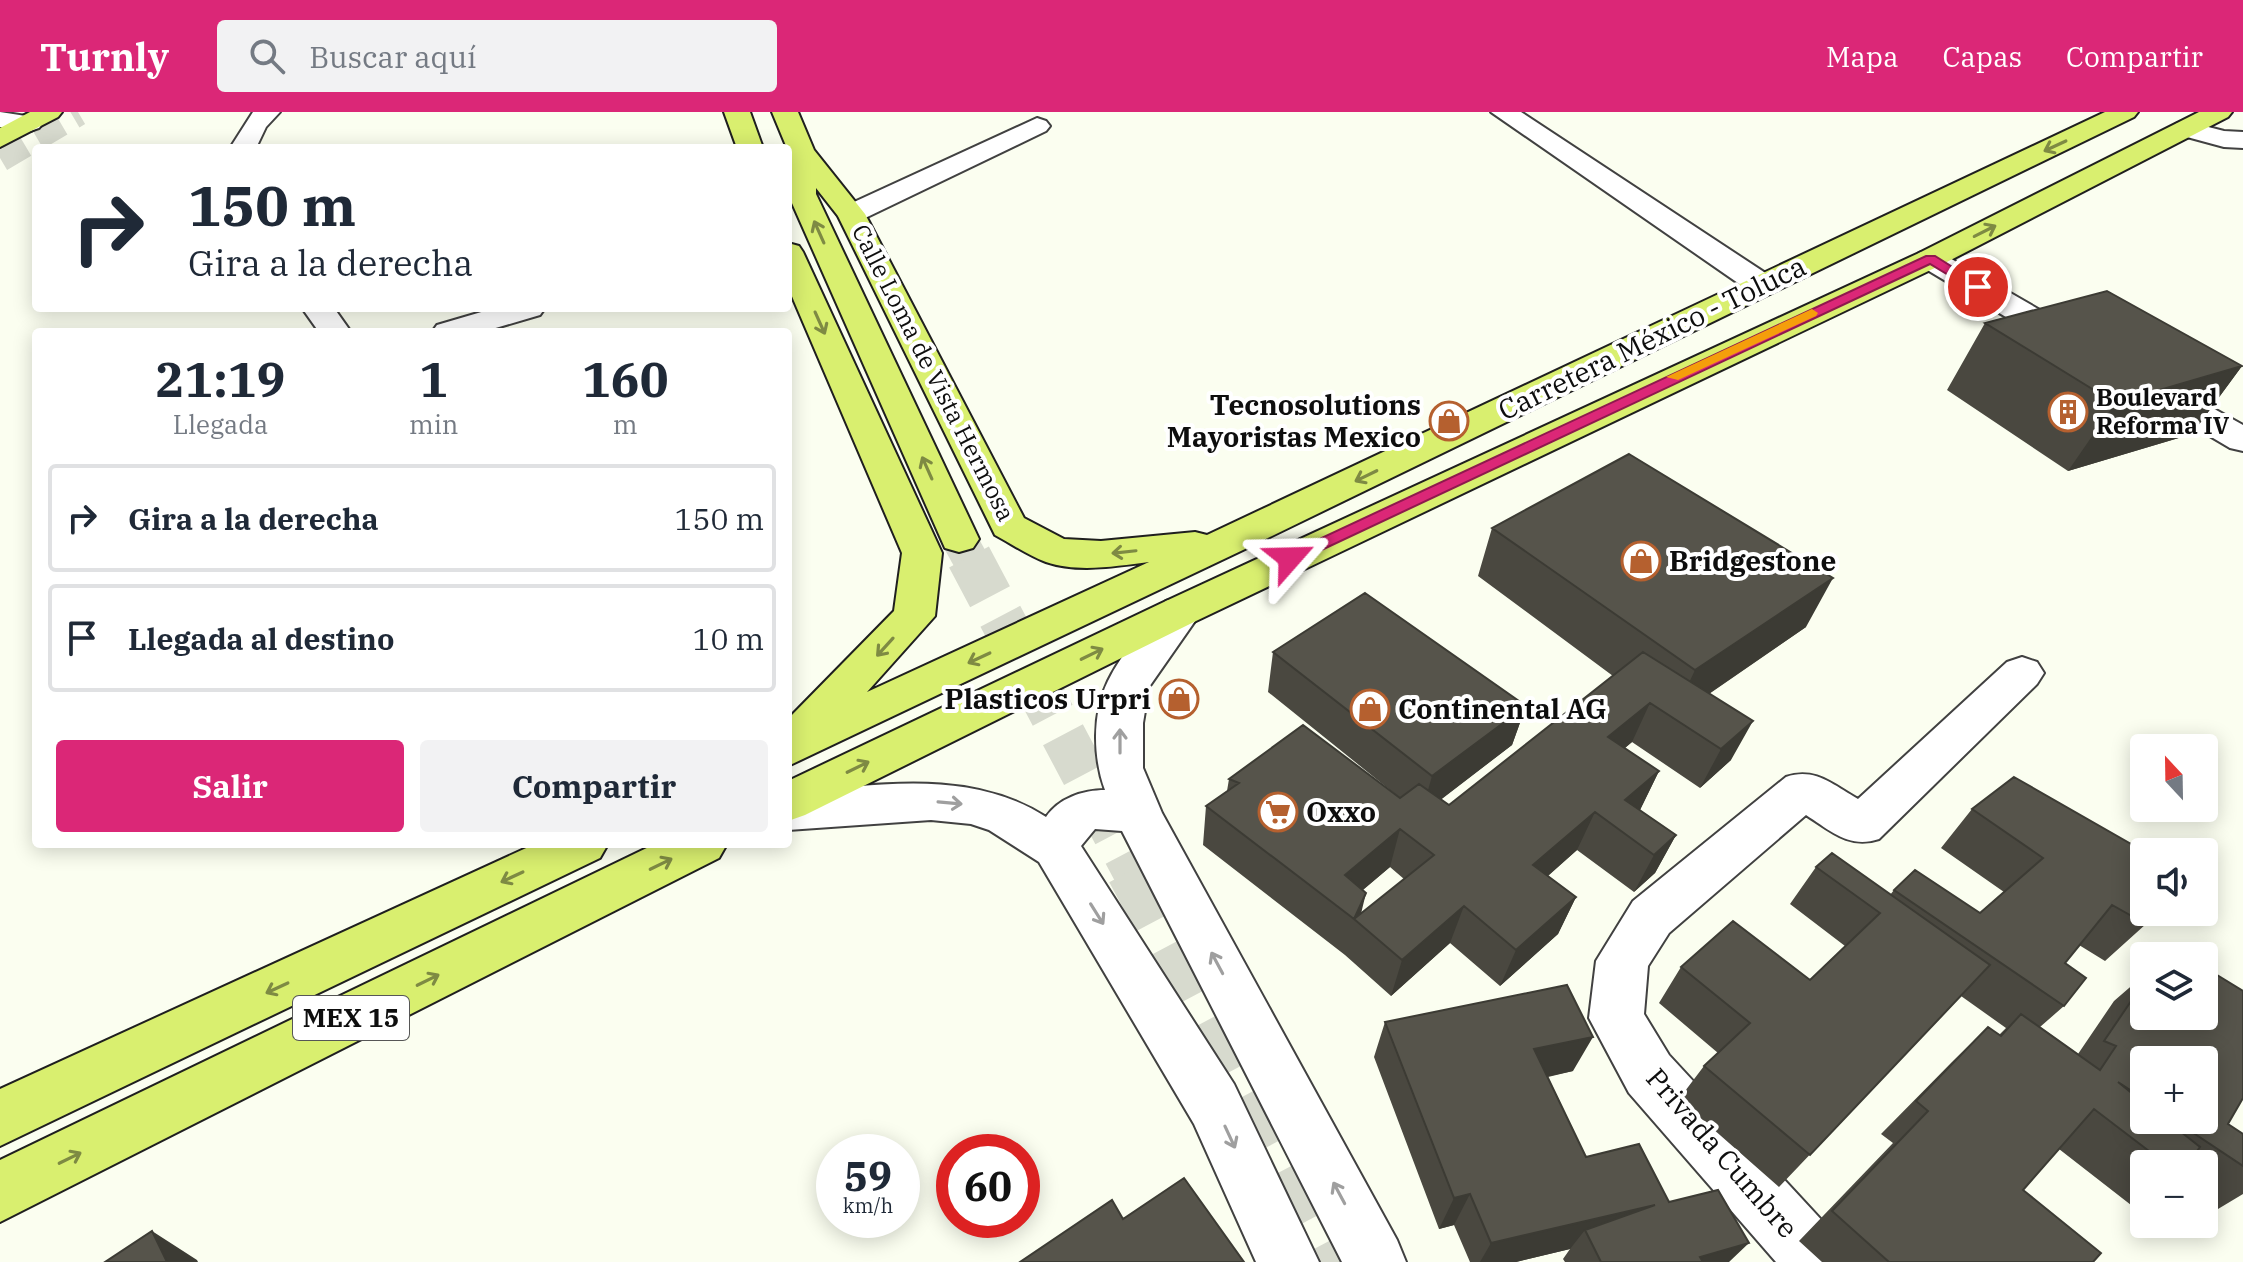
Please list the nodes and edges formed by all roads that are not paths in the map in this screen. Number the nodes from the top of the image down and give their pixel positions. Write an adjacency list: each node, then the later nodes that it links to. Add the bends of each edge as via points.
1 (267, 112): 13 (street)
2 (737, 112): 14 (main road)
3 (785, 112): 15 (main road, Calle Loma de Vista Hermosa)
4 (1504, 112): 19 (street)
5 (2125, 112): 19 (main road, Carretera México - Toluca, one-way to 19)
6 (2219, 112): 10 (main road, Carretera México - Toluca)
7 (40, 117): 8 (street); 11 (main road)
8 (0, 119)
9 (1037, 126): 16 (street)
10 (2185, 129): 12 (street); 17 (main road, Carretera México - Toluca, one-way to 10)
11 (0, 139)
12 (2243, 140)
13 (245, 144)
14 (749, 144)
15 (802, 152): 16 (main road, Calle Loma de Vista Hermosa); 25 (main road, one-way to 15, via 802,194)
16 (851, 214): 23 (main road, Calle Loma de Vista Hermosa)
17 (1930, 259): 22 (street); 26 (main road, Carretera México - Toluca)
18 (792, 260): 25 (main road, one-way to 25)
19 (1762, 285): 24 (main road, Carretera México - Toluca, one-way to 24)
20 (516, 312): 21 (street)
21 (462, 328)
22 (2243, 440)
23 (1009, 526): 24 (main road, Calle Loma de Vista Hermosa, one-way to 23, via 1101,554 1057,552); 25 (main road, via 1000,544 977,557 948,561)
24 (1229, 541): 29 (main road, Carretera México - Toluca, one-way to 29)
25 (941, 546): 28 (main road, one-way to 28, via 914,616)
26 (1181, 611): 30 (main road, Carretera México - Toluca, one-way to 26); 32 (street, one-way to 26, via 1120,768 1120,723 1128,684)
27 (2022, 673): 40 (street, Privada Cumbre, via 1862,825 1803,790 1651,917 1622,961 1616,1018 1649,1074)
28 (792, 743)
29 (792, 745)
30 (792, 800)
31 (792, 811): 35 (street, one-way to 35, via 931,801 971,805 1005,815)
32 (1139, 816): 35 (street, via 1118,808 1075,815 1061,830); 39 (street, one-way to 32)
33 (574, 848): 36 (main road, MEX 15, one-way to 36)
34 (694, 848): 37 (main road, MEX 15, one-way to 34)
35 (1056, 848): 38 (street, one-way to 38, via 1214,1104)
36 (0, 1118)
37 (0, 1192)
38 (1288, 1262)
39 (1375, 1262)
40 (1818, 1262)

